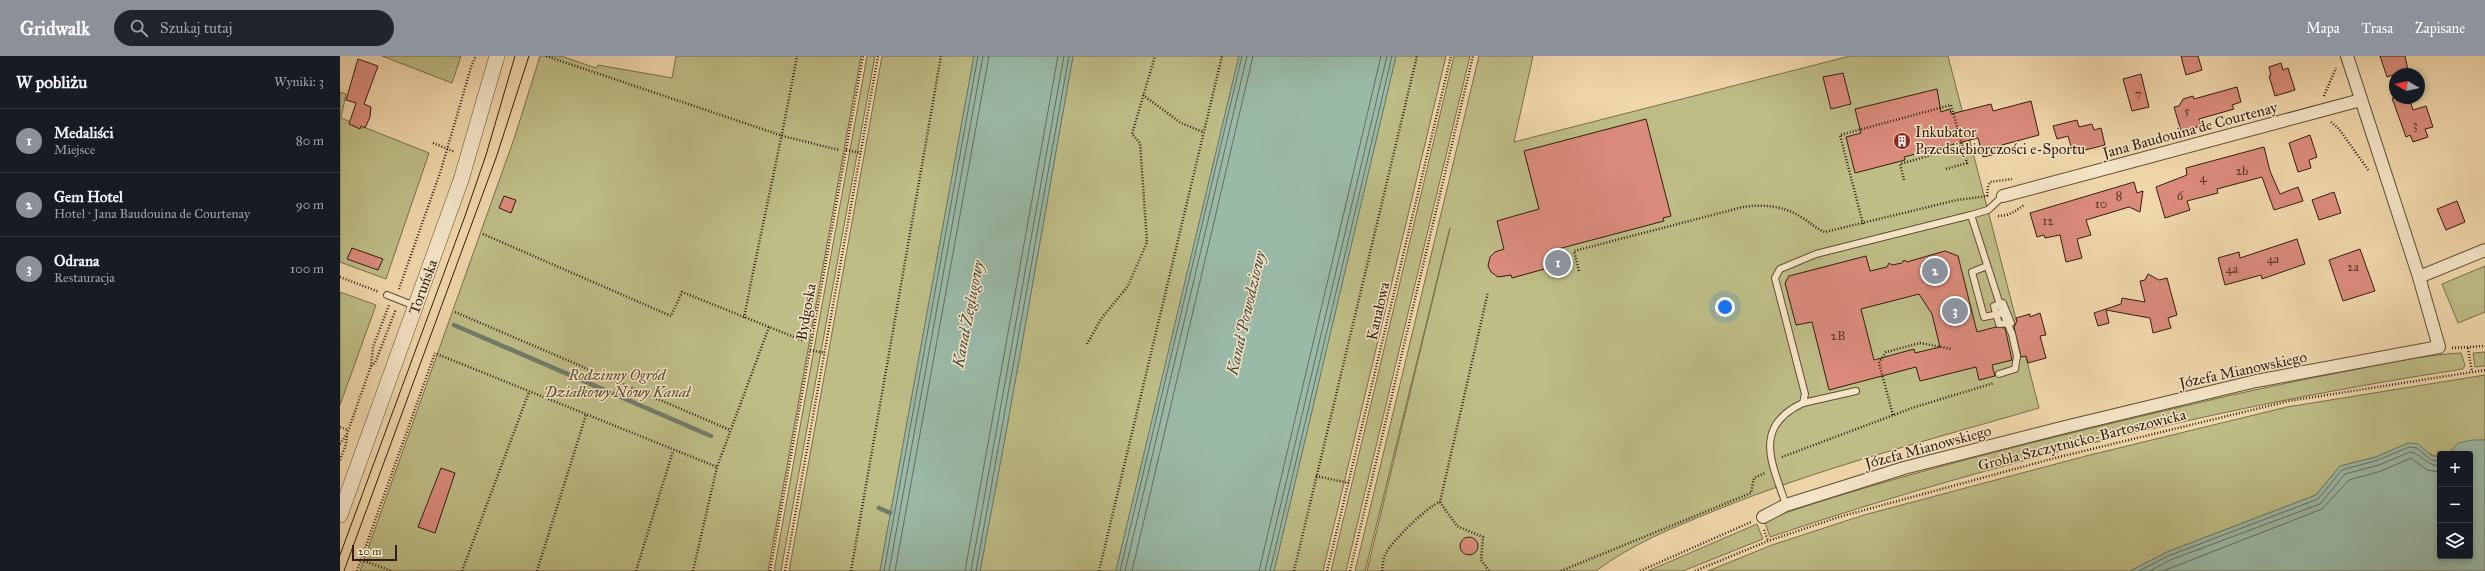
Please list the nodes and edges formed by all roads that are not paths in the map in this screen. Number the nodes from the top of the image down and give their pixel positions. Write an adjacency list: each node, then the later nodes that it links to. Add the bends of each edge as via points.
1 (497, 56): 11 (street, Toruńska, via 469,156)
2 (2342, 60): 3 (street, Józefa Mianowskiego)
3 (2361, 100): 4 (street, Jana Baudouina de Courtenay); 8 (street, Józefa Mianowskiego)
4 (2003, 196): 5 (lane, via 1988,210)
5 (1971, 215): 7 (lane); 16 (lane, via 1816,254 1780,269 1775,278 1802,383)
6 (2485, 250): 8 (street)
7 (1987, 266): 10 (lane); 12 (lane, via 1972,272 1984,317)
8 (2419, 277): 17 (street, Józefa Mianowskiego, via 2439,347 2241,385 1904,468)
9 (387, 295): 11 (lane)
10 (1999, 304): 12 (lane); 13 (lane, via 2003,303 2011,323)
11 (417, 306): 18 (street, Toruńska)
12 (2000, 313): 13 (lane)
13 (2007, 323): 14 (lane, via 2018,356 2017,365 2015,369)
14 (1999, 374)
15 (1856, 391): 16 (lane)
16 (1803, 403): 17 (lane, via 1787,412 1778,421 1769,445 1771,461)
17 (1786, 505): 19 (street, Józefa Mianowskiego)
18 (340, 515)
19 (1763, 517)

